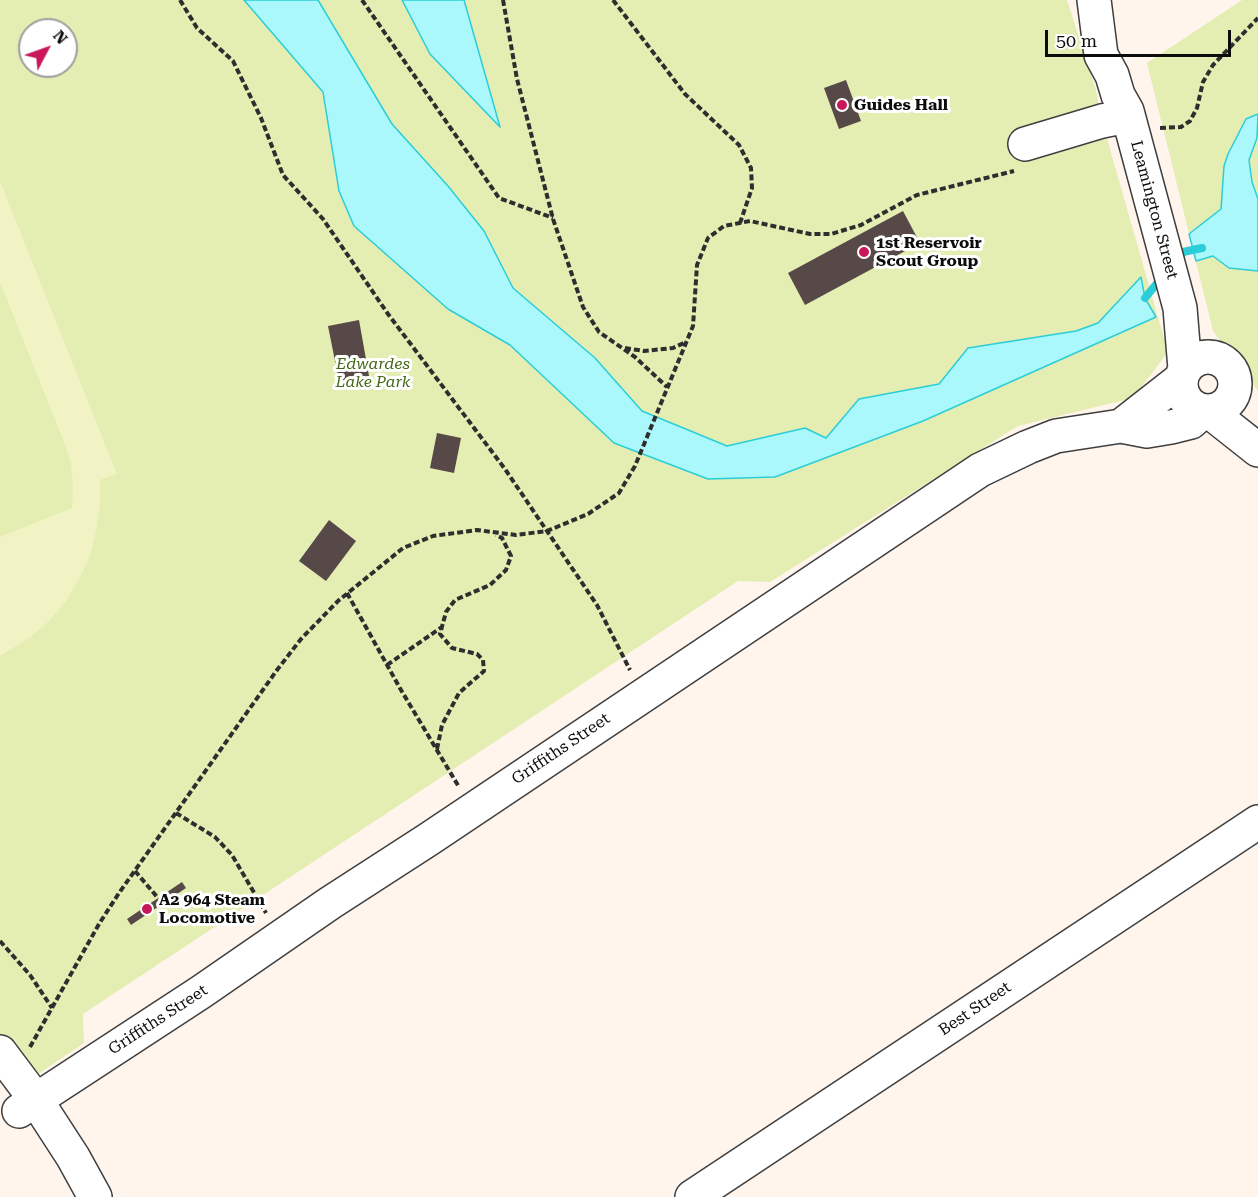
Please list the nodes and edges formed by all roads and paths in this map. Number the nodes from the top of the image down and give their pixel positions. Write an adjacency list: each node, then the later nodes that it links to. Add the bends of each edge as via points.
1 (180, 0): 22 (path, via 197,28 233,61 284,175 323,219)
2 (362, 0): 11 (path, via 500,198)
3 (503, 0): 11 (path, via 517,79)
4 (613, 0): 12 (path, via 685,94 739,145 751,168 752,188)
5 (1095, 0): 7 (street, Leamington Street, via 1101,55)
6 (1258, 18): 8 (path, via 1213,65 1190,121 1181,128)
7 (1127, 114): 9 (street); 15 (street, Leamington Street)
8 (1164, 128)
9 (1024, 144)
10 (994, 176): 12 (path, via 917,195 861,225 831,234 810,234 750,221)
11 (554, 219): 14 (path, via 583,307 599,332)
12 (740, 223): 13 (path, via 724,226 708,238 697,265 693,326)
13 (686, 342): 14 (path, via 673,348 644,351); 16 (path)
14 (621, 347): 16 (path)
15 (1193, 368): 17 (street, via 1221,360 1232,372); 18 (street, via 1181,386 1185,400); 19 (street, Griffiths Street)
16 (668, 387): 22 (path, via 635,466 619,493 588,514)
17 (1235, 387): 18 (street, via 1224,406); 20 (street)
18 (1206, 411): 19 (street, Griffiths Street, via 1191,422 1171,427 1147,430); 21 (street)
19 (1121, 426): 27 (street, Griffiths Street, via 1056,436 980,470)
20 (1258, 434)
21 (1258, 450)
22 (547, 531): 23 (path); 27 (path, via 597,604)
23 (493, 533): 24 (path, via 477,530 433,536 403,548); 25 (path, via 502,538 511,556 506,570 490,585 455,600)
24 (347, 593): 26 (path); 30 (path, via 295,647)
25 (442, 627): 26 (path); 28 (path, via 441,634 452,648 477,654 483,660 484,671 459,693 442,725)
26 (387, 665): 28 (path)
27 (643, 694): 34 (street, Griffiths Street)
28 (436, 749): 29 (path)
29 (451, 771)
30 (176, 813): 32 (path); 34 (path, via 214,837 232,855)
31 (1258, 822): 42 (street, Best Street)
32 (135, 871): 33 (path); 36 (path, via 99,924)
33 (158, 898)
34 (280, 937): 39 (street, Griffiths Street)
35 (0, 941): 36 (path)
36 (52, 1008): 37 (path)
37 (14, 1052): 39 (street)
38 (0, 1083): 39 (street)
39 (27, 1105): 40 (street); 41 (street, via 73,1157)
40 (78, 1197)
41 (95, 1197)
42 (692, 1197)

